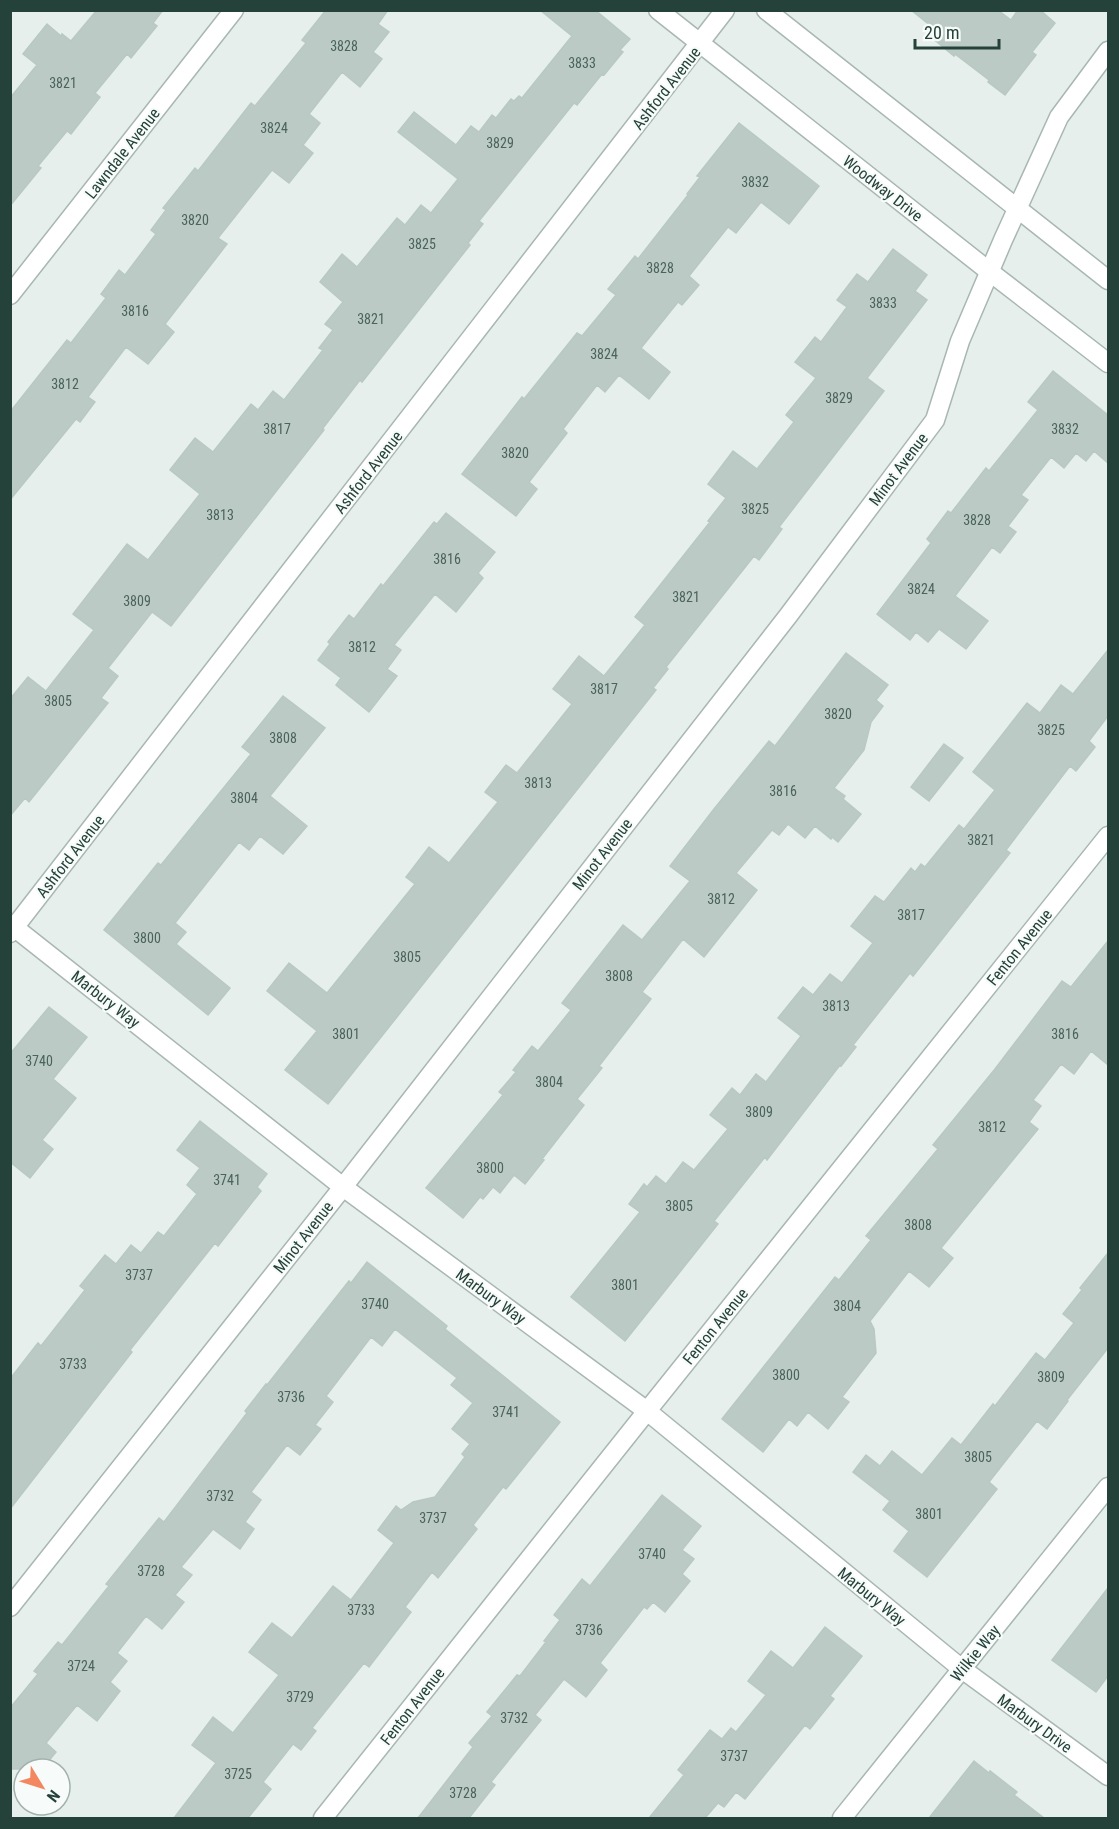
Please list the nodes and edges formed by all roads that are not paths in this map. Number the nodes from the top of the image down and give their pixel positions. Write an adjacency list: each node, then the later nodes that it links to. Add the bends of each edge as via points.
1 (234, 10): 10 (street, Lawndale Avenue)
2 (658, 10): 5 (street, Woodway Drive)
3 (725, 10): 5 (street, Ashford Avenue)
4 (766, 10): 7 (street)
5 (700, 44): 8 (street, Woodway Drive); 13 (street, Ashford Avenue)
6 (1108, 51): 7 (street, Minot Avenue, via 1059,117)
7 (1017, 208): 8 (street, Minot Avenue); 9 (street)
8 (990, 272): 11 (street, Woodway Drive); 14 (street, Minot Avenue, via 960,341 935,420 788,616)
9 (1108, 280)
10 (10, 295)
11 (1108, 363)
12 (1108, 836): 15 (street, Fenton Avenue)
13 (12, 929): 14 (street, Marbury Way)
14 (343, 1187): 15 (street, Marbury Way); 17 (street, Minot Avenue)
15 (646, 1411): 18 (street, Marbury Way); 20 (street, Fenton Avenue)
16 (1108, 1487): 18 (street, Wilkie Way)
17 (10, 1607)
18 (962, 1669): 19 (street, Marbury Drive); 21 (street, Wilkie Way)
19 (1108, 1776)
20 (323, 1818)
21 (842, 1818)

